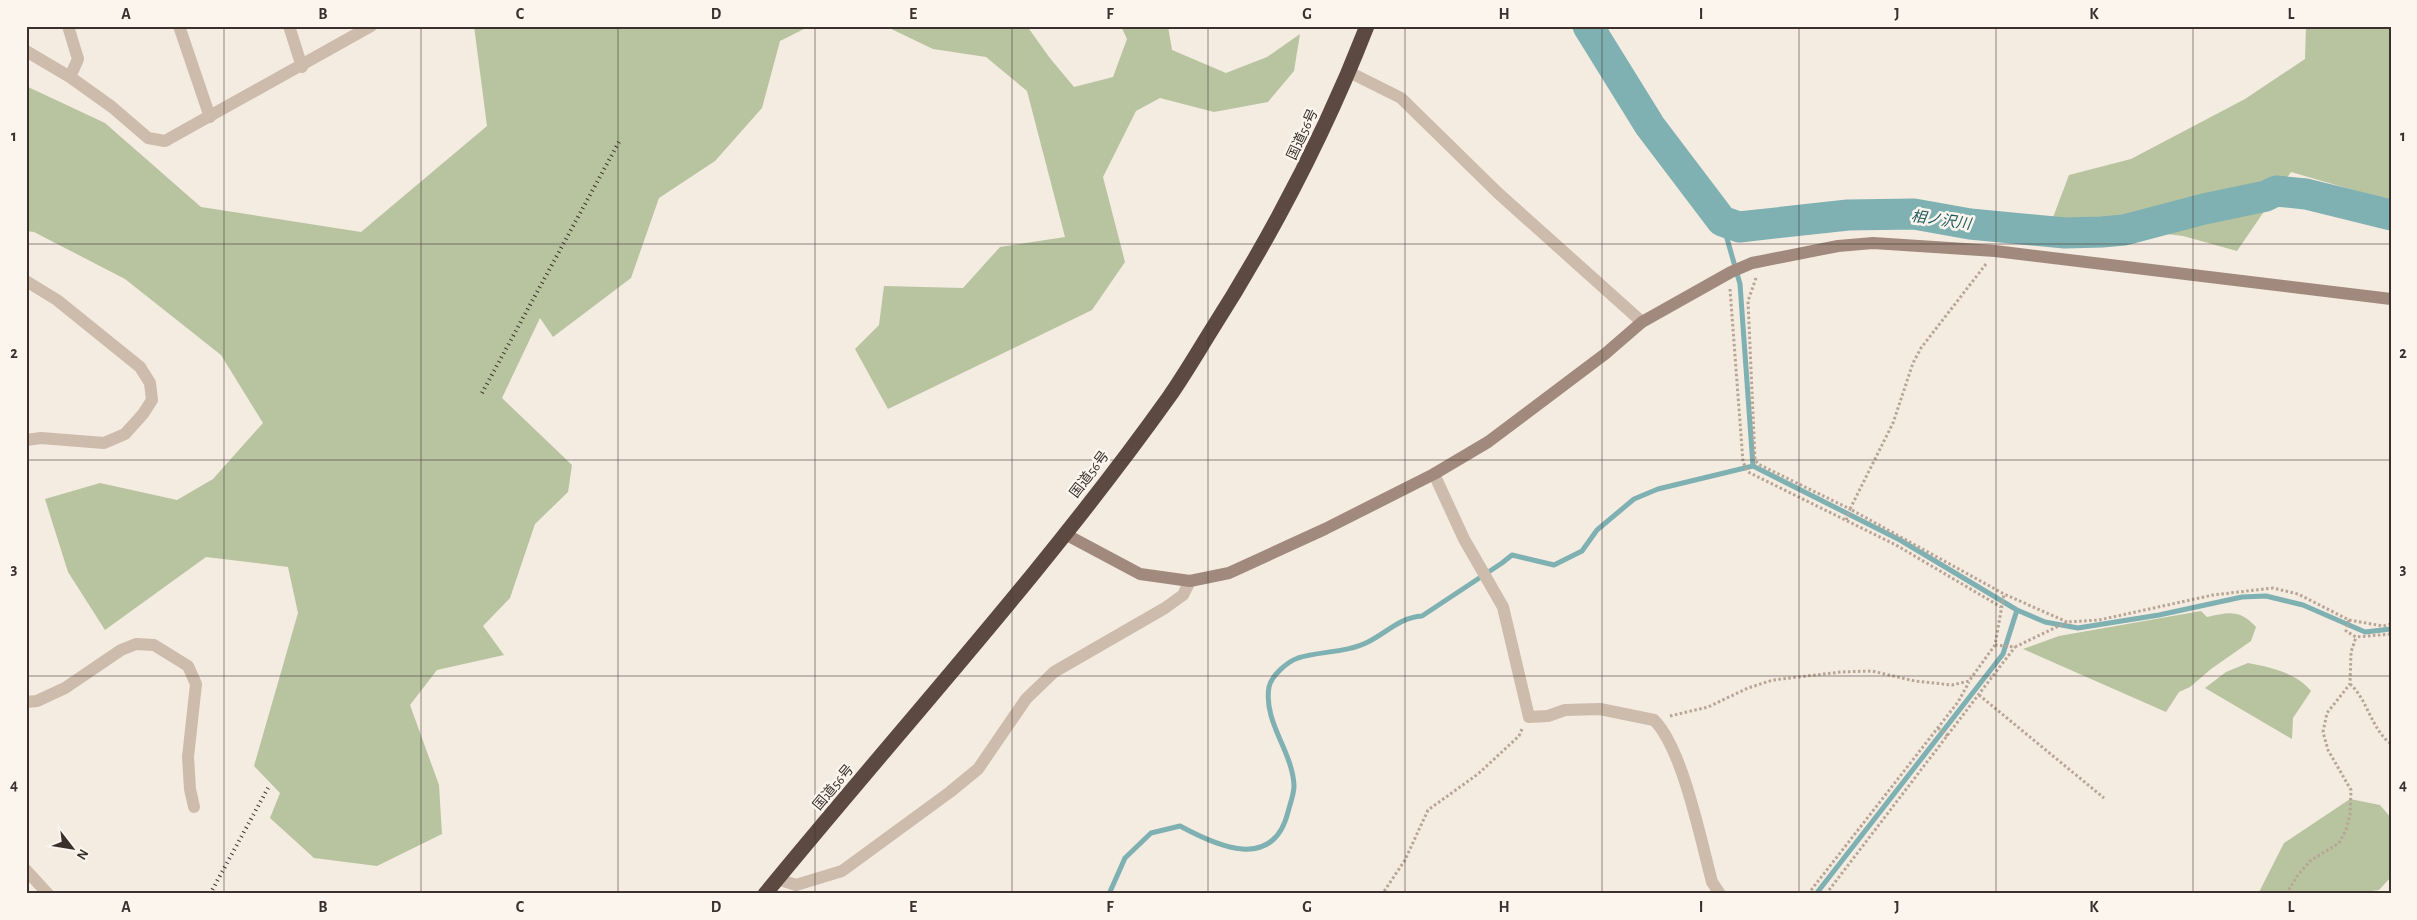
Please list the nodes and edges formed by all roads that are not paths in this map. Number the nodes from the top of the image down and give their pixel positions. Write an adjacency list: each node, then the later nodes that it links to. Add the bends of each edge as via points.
1 (68, 26): 9 (street, via 78,59)
2 (179, 26): 10 (street)
3 (289, 26): 7 (street)
4 (371, 26): 7 (street)
5 (1367, 26): 8 (highway, 国道56号)
6 (26, 51): 9 (street)
7 (302, 67): 10 (street)
8 (1349, 72): 13 (street, via 1401,98 1498,193); 16 (highway, 国道56号, via 1300,176 1239,287 1169,396)
9 (70, 77): 10 (street, via 148,138 165,141)
10 (210, 117)
11 (26, 281): 14 (street, via 57,300 140,367 150,383 152,400 125,434 104,443 41,438)
12 (2391, 299): 13 (street, via 1995,251 1873,243 1838,246 1756,262 1727,274)
13 (1642, 322): 15 (street, via 1488,442)
14 (26, 440)
15 (1434, 474): 17 (street, via 1270,556 1229,573); 24 (street, via 1464,539 1503,607 1529,717 1548,716 1565,710 1600,709 1654,720 1671,747 1689,795 1712,882)
16 (1065, 534): 17 (street, via 1140,574); 21 (highway, 国道56号)
17 (1190, 581): 21 (street, via 1183,595 1165,608 1054,672 1026,699 978,769 842,871 796,884)
18 (26, 702): 19 (street, via 37,701 65,688 121,650 136,644 154,645 188,666 196,684 188,757)
19 (194, 807)
20 (26, 870): 22 (street)
21 (777, 879): 23 (highway, 国道56号)
22 (48, 894)
23 (765, 894)
24 (1720, 894)

